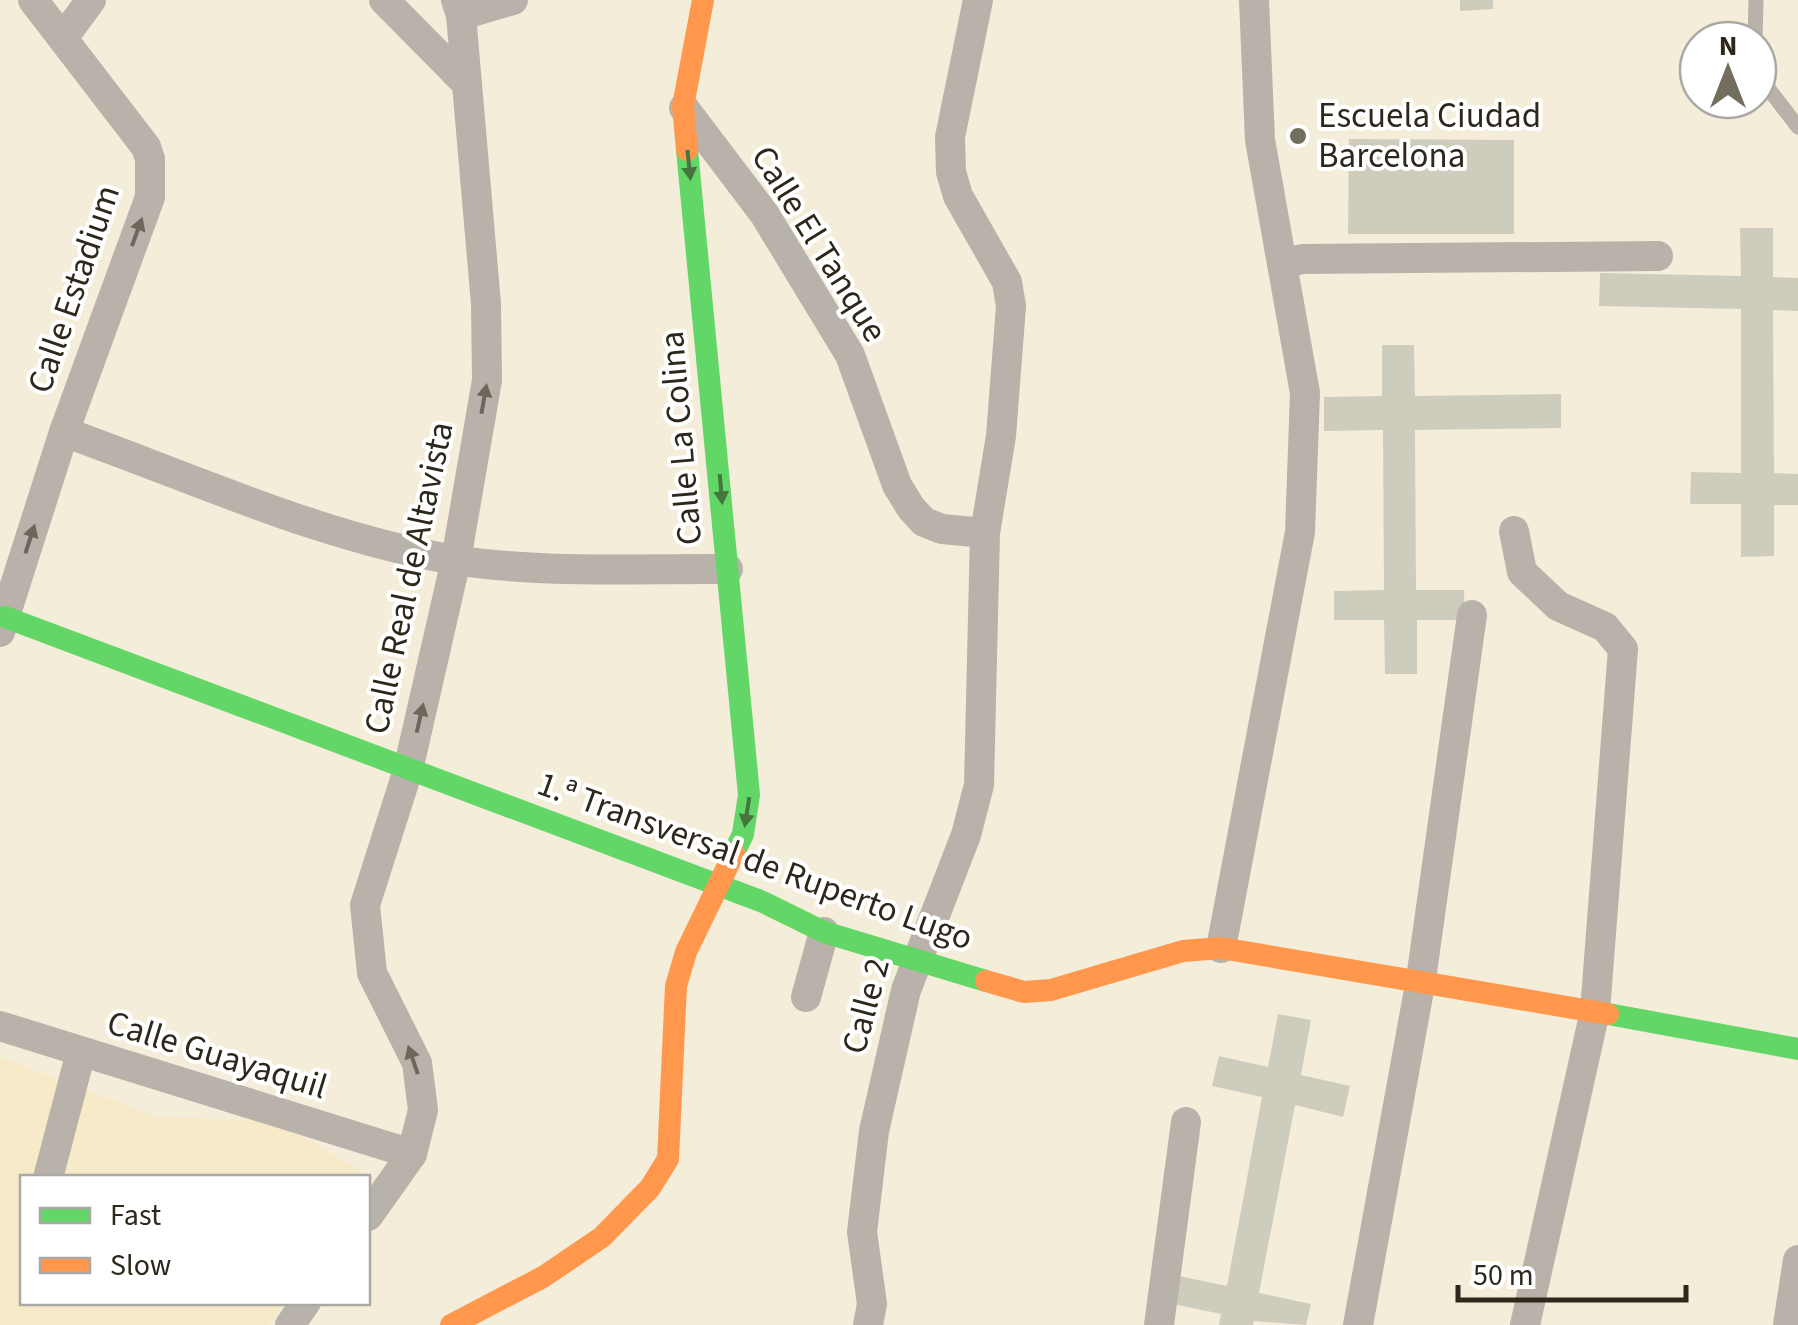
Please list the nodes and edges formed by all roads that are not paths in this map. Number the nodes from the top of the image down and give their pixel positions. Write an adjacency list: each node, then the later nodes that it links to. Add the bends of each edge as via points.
1 (33, 0): 9 (street, Calle Estadium)
2 (91, 0): 9 (street)
3 (384, 0): 10 (street)
4 (514, 0): 8 (street)
5 (703, 0): 12 (street, Calle La Colina)
6 (978, 0): 18 (street, via 950,138 958,196 1007,282 1011,306)
7 (1254, 0): 15 (street, via 1260,140)
8 (458, 8): 10 (street, Calle Real de Altavista)
9 (63, 38): 16 (street, Calle Estadium, one-way to 9, via 150,197 151,173 146,146)
10 (467, 84): 19 (street, Calle Real de Altavista, one-way to 10, via 487,380)
11 (1778, 101): 13 (lane)
12 (683, 106): 18 (street, Calle El Tanque, via 765,214 850,355 910,508 942,529); 20 (street, Calle La Colina, one-way to 20)
13 (1798, 127)
14 (1658, 256): 15 (street)
15 (1282, 264): 26 (street, via 1305,393 1300,532)
16 (64, 432): 19 (street, via 361,538); 22 (street, Calle Estadium, one-way to 16)
17 (1514, 531): 30 (street, via 1522,572 1558,606 1604,626 1623,649)
18 (985, 533): 27 (street, Calle 2, via 979,785)
19 (456, 560): 20 (street); 23 (street, Calle Real de Altavista, one-way to 19)
20 (728, 569): 24 (street, Calle La Colina, one-way to 24, via 749,795 743,834)
21 (1472, 615): 28 (street)
22 (3, 624): 23 (street, 1.ª Transversal de Ruperto Lugo)
23 (408, 770): 24 (street, 1.ª Transversal de Ruperto Lugo); 35 (street, Calle Real de Altavista, one-way to 23, via 423,1110 416,1063 372,973 365,905)
24 (724, 878): 25 (street, 1.ª Transversal de Ruperto Lugo); 39 (street, Calle La Colina, via 676,986 668,1159 654,1184 597,1240)
25 (824, 932): 27 (street, 1.ª Transversal de Ruperto Lugo); 29 (street)
26 (1221, 948): 27 (street, 1.ª Transversal de Ruperto Lugo, via 1184,951 1024,992); 28 (street, 1.ª Transversal de Ruperto Lugo)
27 (916, 961): 40 (street, Calle 2, via 874,1131 862,1232 872,1304)
28 (1421, 979): 30 (street, 1.ª Transversal de Ruperto Lugo); 42 (street)
29 (806, 996)
30 (1594, 1011): 32 (street, 1.ª Transversal de Ruperto Lugo); 43 (street)
31 (0, 1026): 33 (street, Calle Guayaquil)
32 (1798, 1049)
33 (81, 1052): 35 (street, Calle Guayaquil); 36 (street)
34 (1186, 1122): 41 (street)
35 (412, 1154): 37 (street)
36 (49, 1175)
37 (370, 1213)
38 (1798, 1260): 44 (street)
39 (451, 1325)
40 (868, 1325)
41 (1159, 1325)
42 (1358, 1325)
43 (1524, 1325)
44 (1788, 1325)

